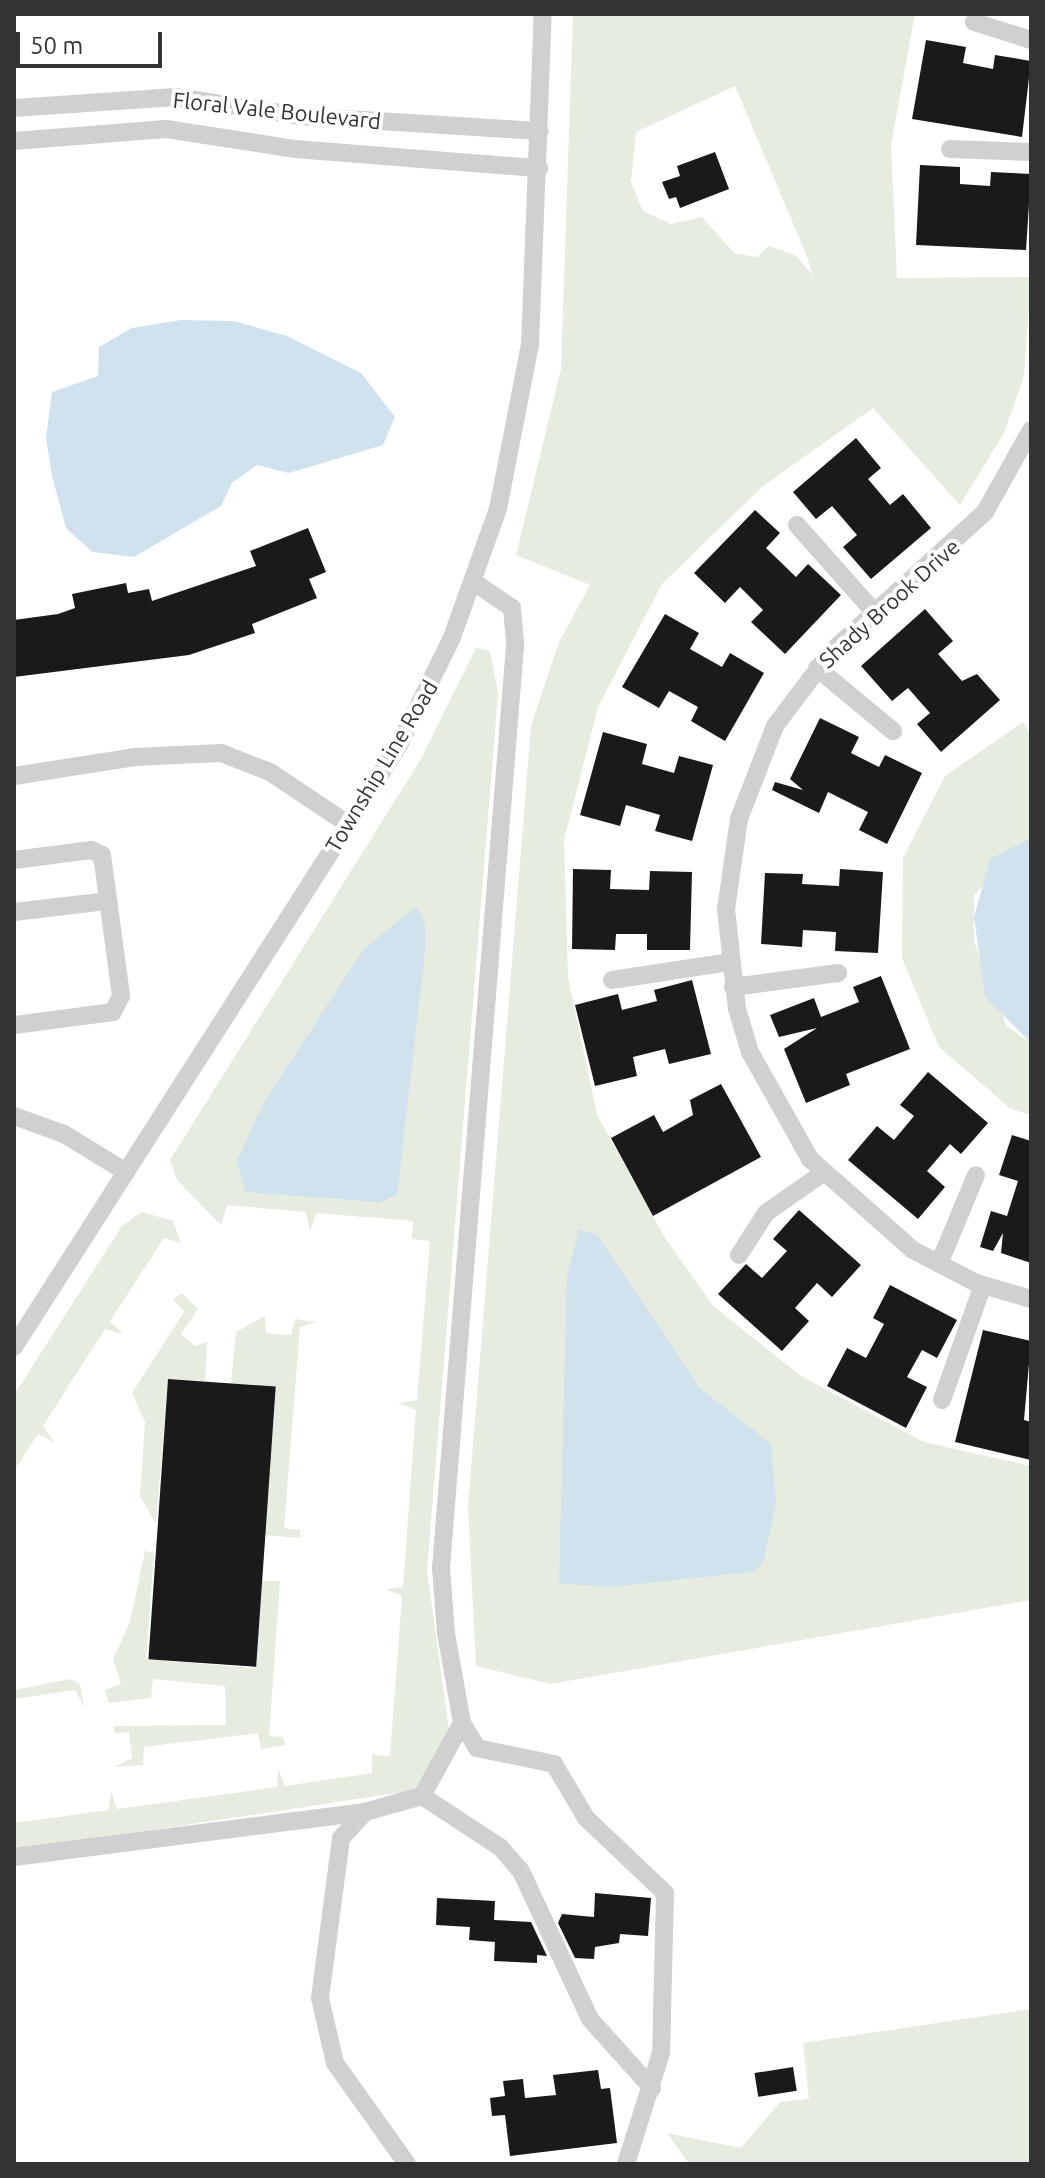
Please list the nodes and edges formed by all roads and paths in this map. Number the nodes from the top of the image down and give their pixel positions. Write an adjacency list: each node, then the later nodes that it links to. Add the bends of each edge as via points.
1 (543, 14): 5 (street, Township Line Road)
2 (974, 22): 3 (street)
3 (1031, 40)
4 (14, 108): 5 (street, Floral Vale Boulevard, via 176,97 300,116)
5 (540, 131): 9 (street, Township Line Road)
6 (14, 141): 9 (street, Floral Vale Boulevard, via 166,129 295,149)
7 (950, 149): 8 (street)
8 (1031, 152)
9 (539, 168): 12 (street, Township Line Road, via 530,345 513,453)
10 (1030, 433): 13 (street, Shady Brook Drive, via 985,512)
11 (797, 525): 13 (street)
12 (474, 582): 17 (street, Township Line Road, via 416,715); 36 (street, via 512,608 515,646 441,1568)
13 (876, 614): 14 (street, Shady Brook Drive)
14 (817, 668): 15 (street); 21 (street, Shady Brook Drive, via 775,726 748,787 728,870)
15 (893, 731)
16 (14, 776): 17 (street, via 135,757 221,753 270,772)
17 (348, 824): 27 (street, Township Line Road)
18 (14, 860): 19 (street, via 91,850 102,855)
19 (108, 901): 20 (street); 25 (street, via 121,996 113,1012)
20 (14, 912)
21 (729, 962): 23 (street); 24 (street, Shady Brook Drive)
22 (838, 973): 24 (street)
23 (612, 980)
24 (733, 987): 28 (street, Shady Brook Drive, via 750,1052 780,1112)
25 (14, 1025)
26 (14, 1116): 27 (street, via 64,1134)
27 (126, 1172): 34 (street, Township Line Road)
28 (823, 1173): 30 (street, via 766,1213); 31 (street, Shady Brook Drive, via 858,1207)
29 (976, 1175): 31 (street)
30 (739, 1255)
31 (939, 1264): 32 (street, Shady Brook Drive)
32 (983, 1285): 33 (street, Shady Brook Drive); 35 (street)
33 (1031, 1299)
34 (14, 1347)
35 (942, 1400)
36 (462, 1723): 37 (street); 40 (street, via 477,1748 554,1764 586,1818 665,1893 662,2038)
37 (422, 1796): 38 (street); 40 (street, via 500,1847 521,1871 590,2019)
38 (365, 1812): 39 (street); 41 (street, via 341,1838 320,1998 335,2063)
39 (14, 1857)
40 (652, 2088): 42 (street)
41 (407, 2164)
42 (626, 2164)

